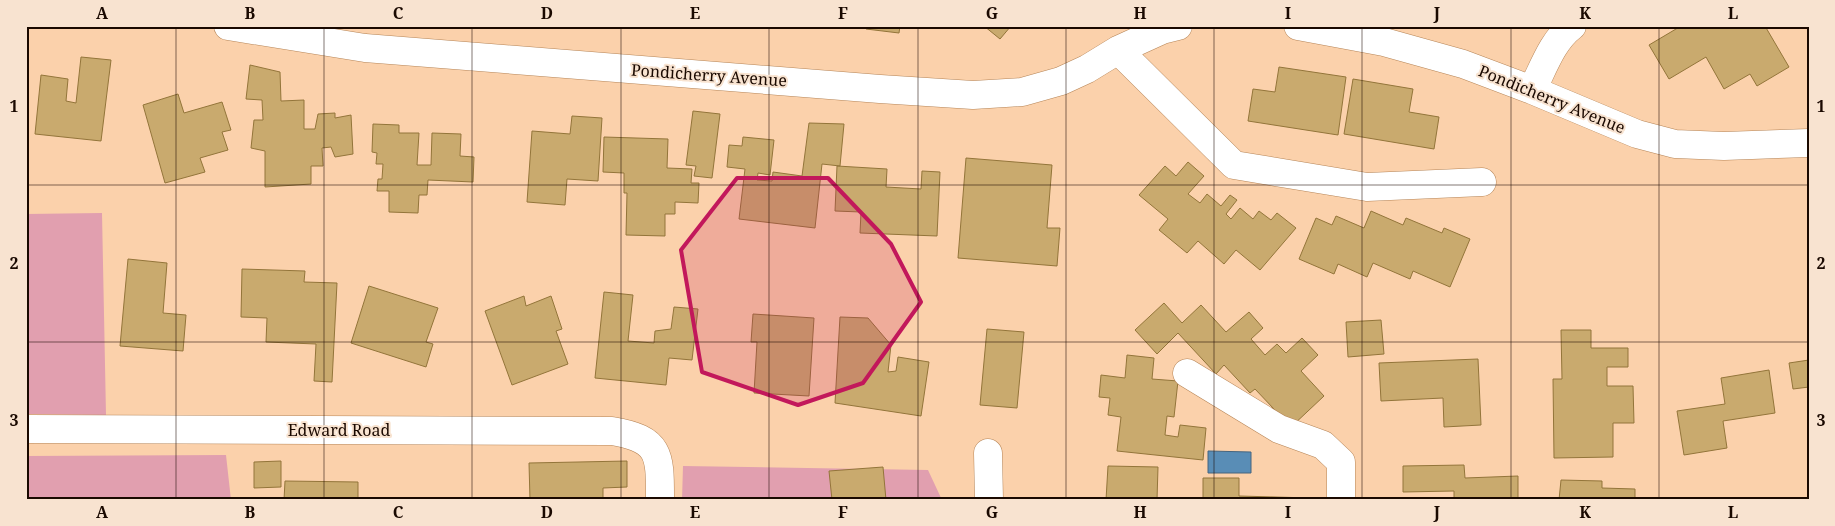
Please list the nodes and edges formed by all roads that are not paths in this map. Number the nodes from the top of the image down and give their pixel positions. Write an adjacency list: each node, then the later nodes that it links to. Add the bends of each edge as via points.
1 (228, 26): 5 (street, Pondicherry Avenue, via 365,48 973,95 1022,92 1061,81)
2 (1178, 26): 5 (street, Pondicherry Avenue)
3 (1298, 26): 6 (street, Pondicherry Avenue, via 1402,47 1463,64)
4 (1572, 26): 6 (street, via 1562,35)
5 (1118, 50): 8 (street, via 1234,165 1367,188)
6 (1532, 90): 7 (street, Pondicherry Avenue, via 1637,134 1675,144)
7 (1809, 143)
8 (1482, 182)
9 (1187, 373): 14 (street, via 1279,429 1323,445 1341,462)
10 (26, 429): 12 (street, Edward Road, via 612,431 632,434 649,443 654,450 659,462)
11 (988, 453): 13 (street)
12 (660, 500)
13 (989, 500)
14 (1342, 500)

